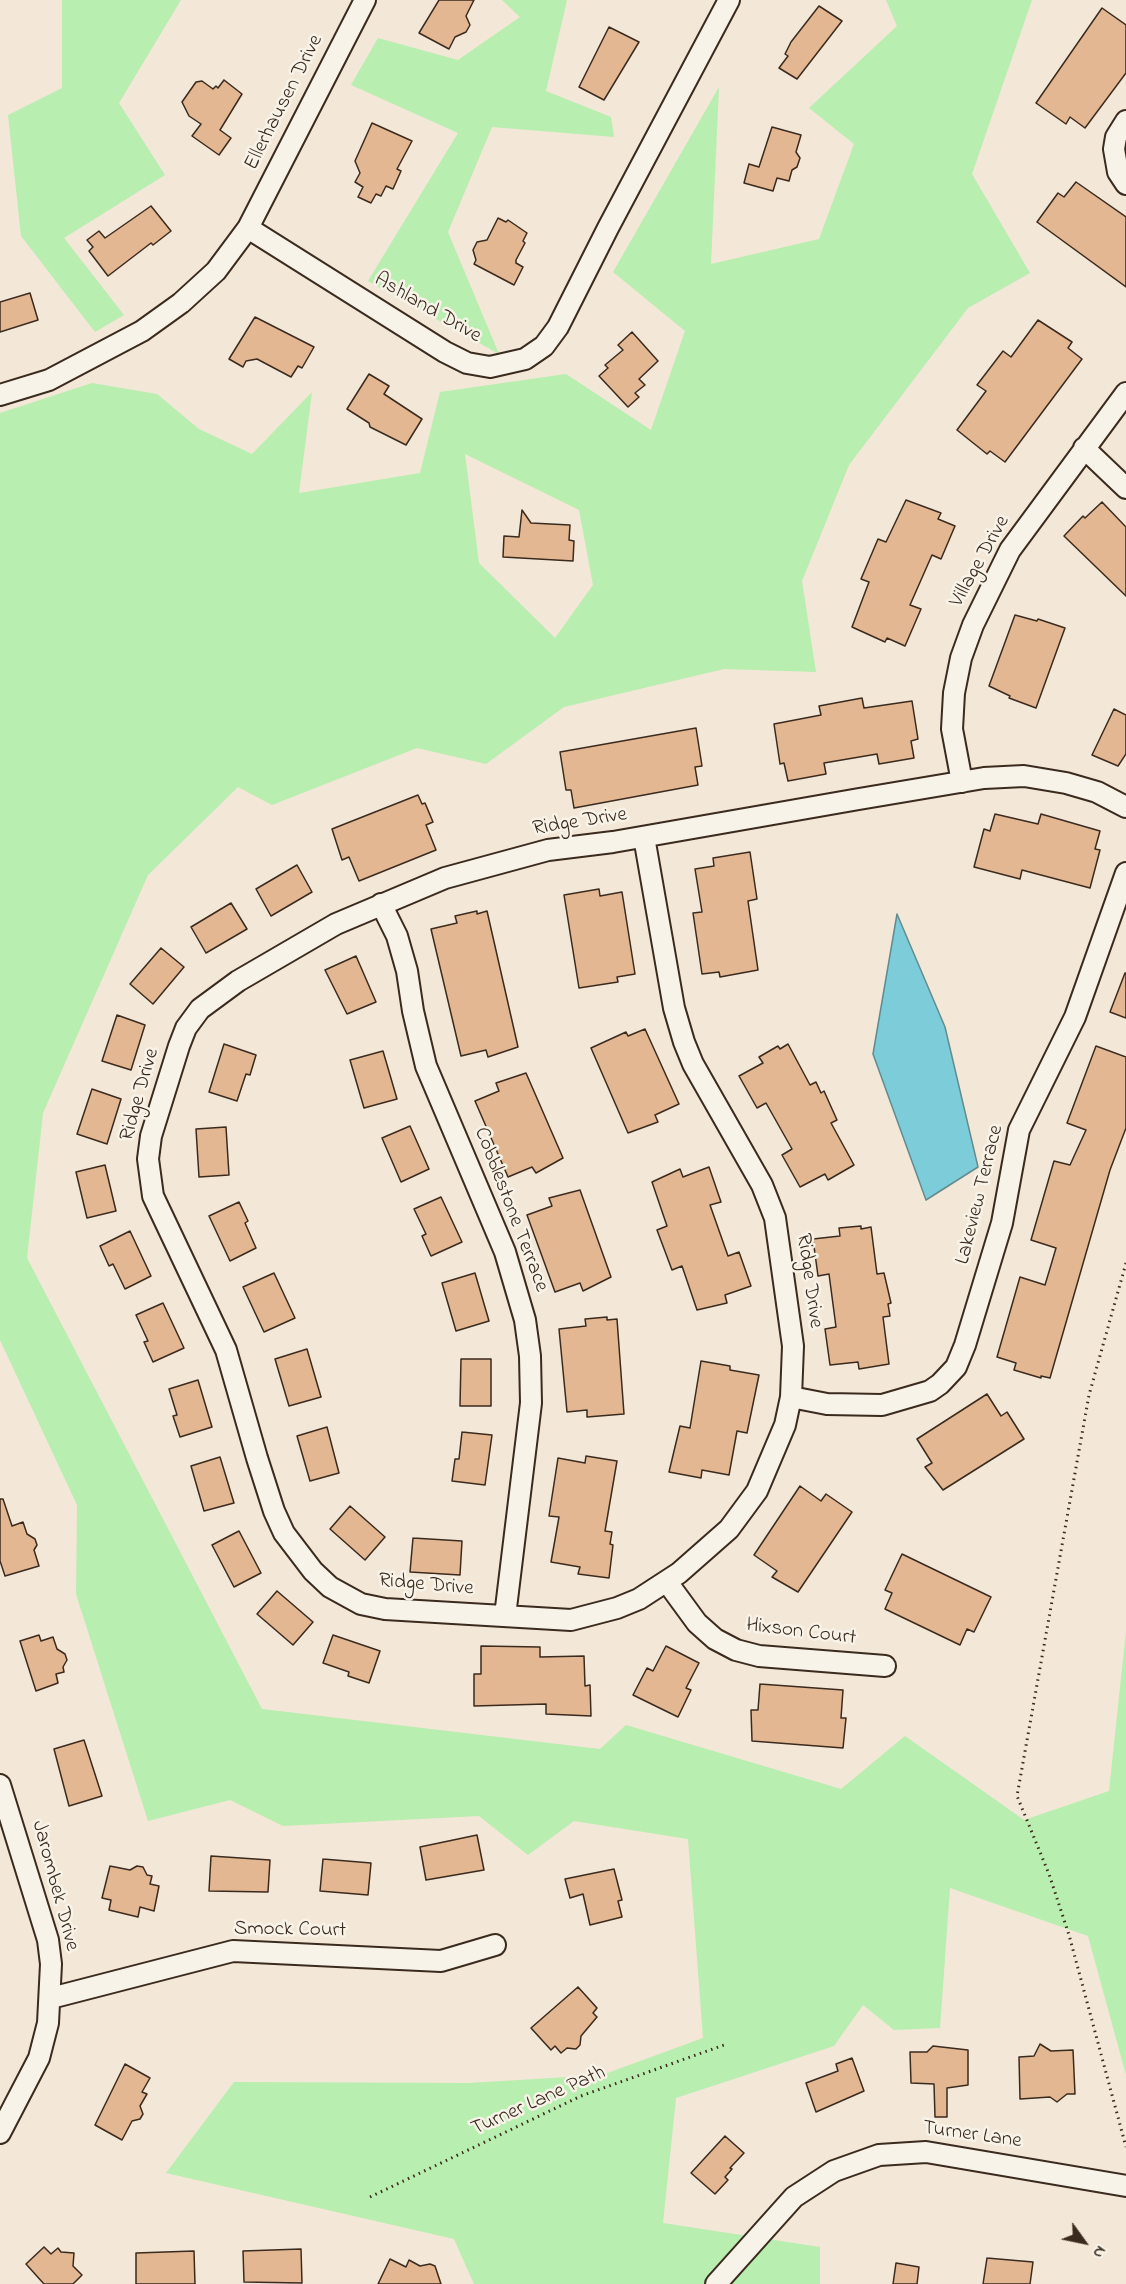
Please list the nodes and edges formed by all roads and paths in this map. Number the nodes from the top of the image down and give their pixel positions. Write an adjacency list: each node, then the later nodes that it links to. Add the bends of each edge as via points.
1 (365, 0): 5 (street, Ellerhausen Drive)
2 (729, 0): 5 (street, Ashland Drive, via 558,327 544,346 525,359 490,367 467,363)
3 (1126, 121): 4 (street, via 1114,148 1118,172)
4 (1126, 184)
5 (248, 228): 7 (street, via 216,271 142,331 49,380)
6 (1126, 393): 8 (street, Village Drive)
7 (0, 394)
8 (1084, 448): 9 (street); 10 (street, Village Drive, via 1010,550 973,625 954,693 952,729)
9 (1126, 488)
10 (962, 782): 11 (street, Ridge Drive, via 1024,776 1097,792); 12 (street, Ridge Drive)
11 (1126, 807)
12 (644, 837): 14 (street, Ridge Drive, via 548,850 446,878); 16 (street, Ridge Drive, via 674,1008 684,1042 762,1185 775,1218 793,1347)
13 (1126, 873): 16 (street, Lakeview Terrace, via 1075,1017 1019,1130 1002,1223 956,1366 930,1391 882,1405 858,1407)
14 (381, 904): 18 (street, Cobblestone Terrace, via 397,936 407,971 426,1066 505,1252 525,1320 531,1403); 18 (street, Ridge Drive, via 279,956 200,1009 186,1028 151,1136 153,1196 226,1350 274,1511 297,1552 330,1587 362,1604 385,1609)
15 (1126, 1263): 26 (path, via 1089,1395 1017,1796 1070,1935)
16 (791, 1397): 17 (street, Ridge Drive, via 785,1425 767,1469 744,1511 712,1546)
17 (667, 1582): 18 (street, Ridge Drive, via 639,1599 595,1615 571,1620); 19 (street, Hixson Court, via 697,1623 736,1650 759,1656)
18 (505, 1616)
19 (885, 1666)
20 (0, 1785): 21 (street, Jarombek Drive)
21 (5, 1820): 23 (street, Jarombek Drive, via 48,1940)
22 (495, 1946): 23 (street, Smock Court, via 441,1961 233,1951)
23 (51, 1998): 25 (street, Jarombek Drive, via 39,2058)
24 (724, 2045): 28 (path, Turner Lane Path, via 581,2096)
25 (0, 2133)
26 (1126, 2147)
27 (1126, 2186): 29 (street, Turner Lane, via 926,2152 879,2155 834,2171 795,2197)
28 (370, 2197)
29 (716, 2284)

